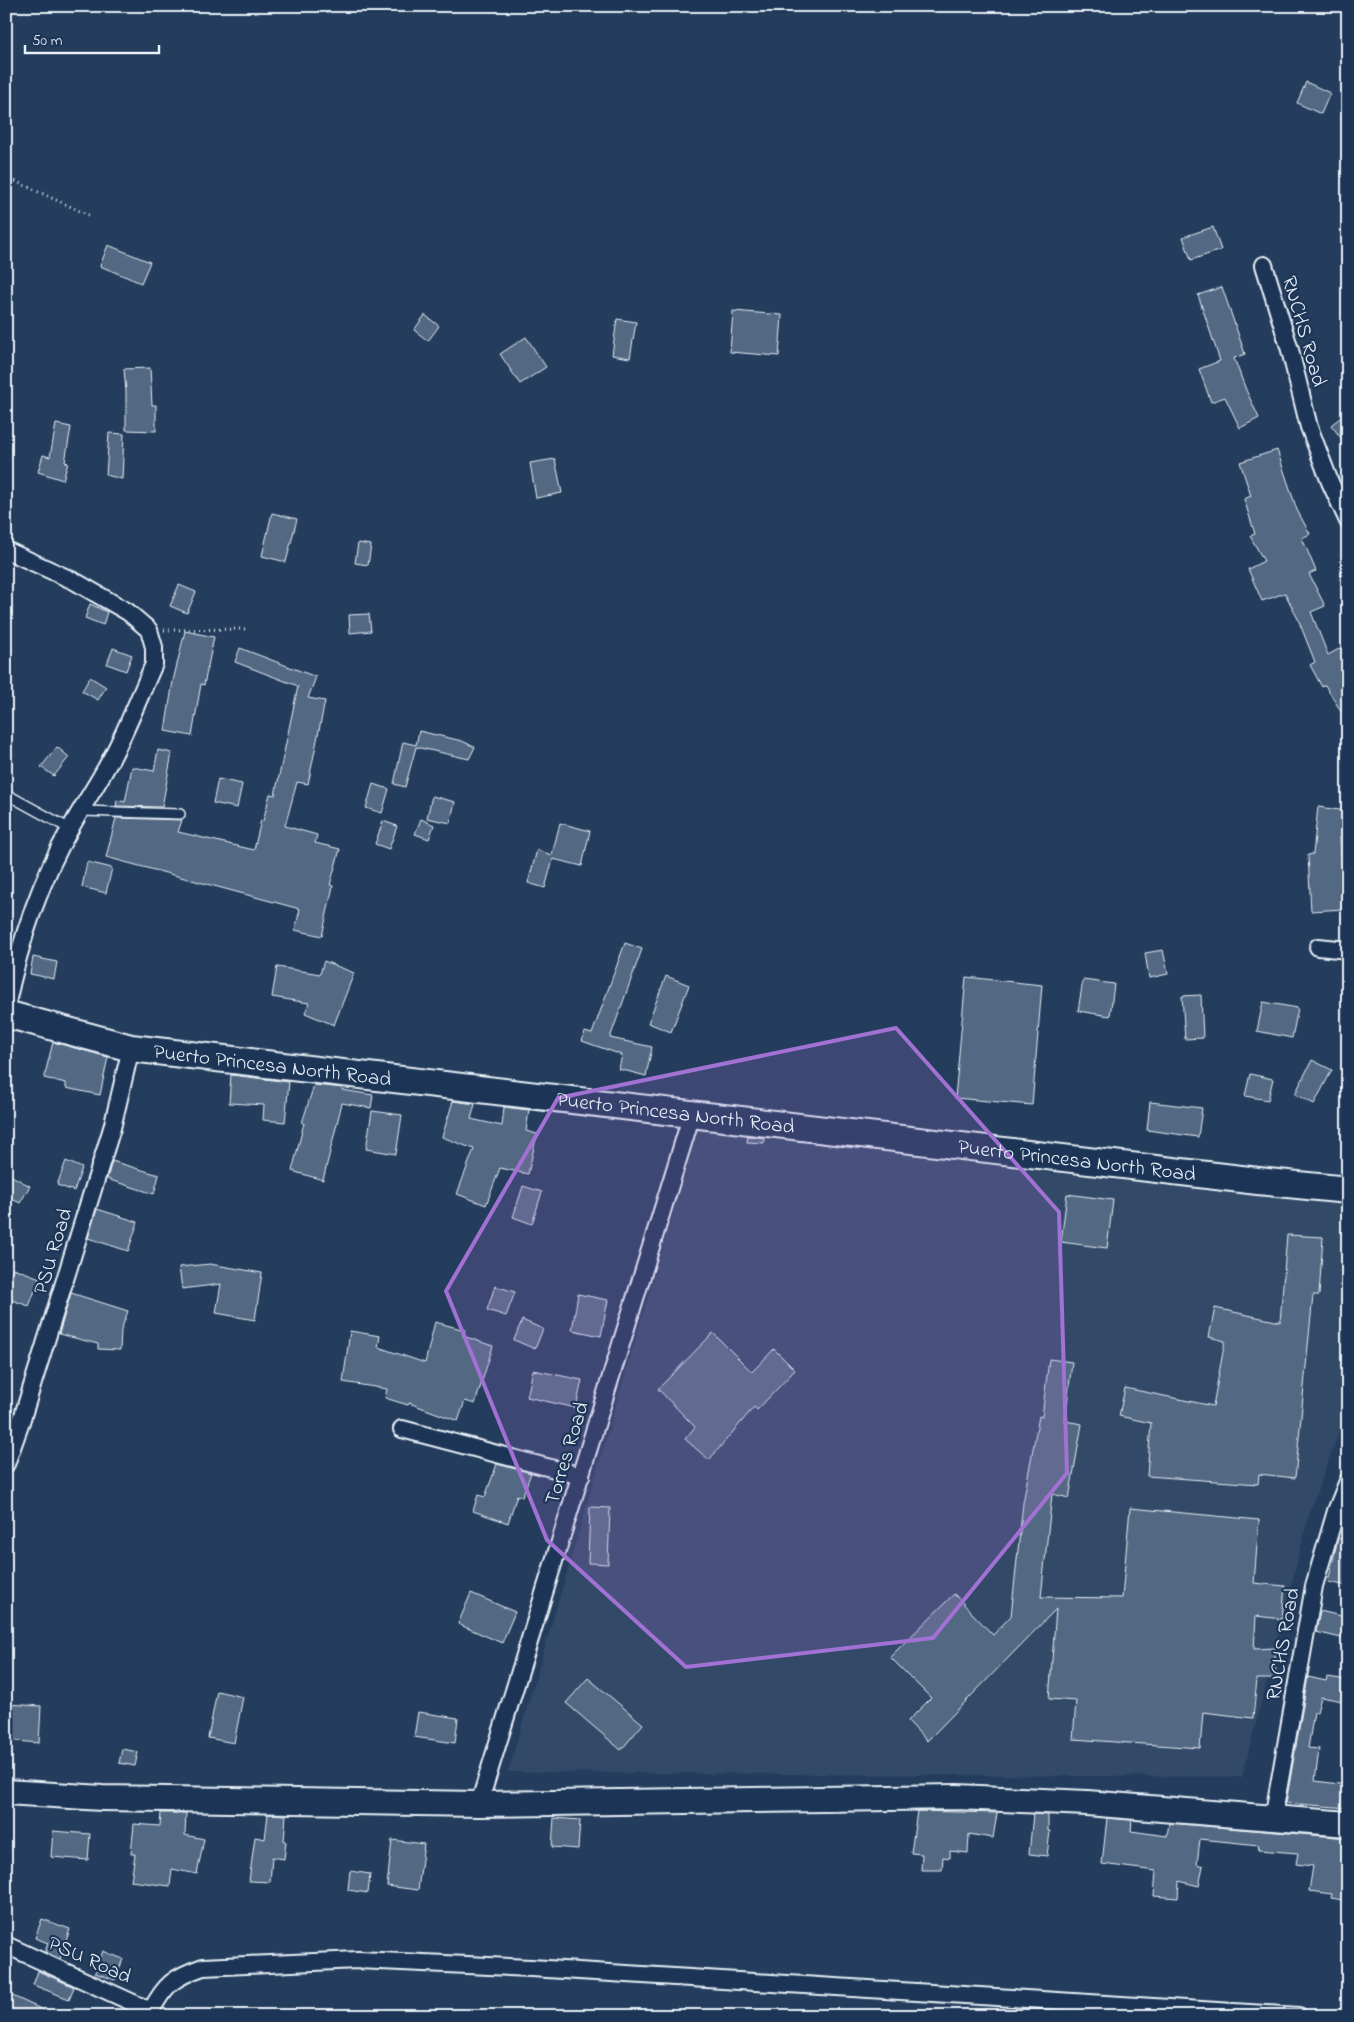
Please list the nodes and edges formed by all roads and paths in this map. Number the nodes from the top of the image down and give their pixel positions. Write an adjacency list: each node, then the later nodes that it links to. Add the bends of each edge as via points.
1 (6, 177): 2 (path)
2 (91, 216)
3 (1264, 265): 4 (street, RNCHS Road, via 1309,427)
4 (1348, 521)
5 (6, 550): 6 (street, via 76,582 128,612)
6 (149, 630): 7 (path); 9 (street, via 154,664 113,755)
7 (245, 630)
8 (6, 794): 11 (lane)
9 (82, 811): 10 (lane); 11 (street)
10 (180, 814)
11 (70, 829): 14 (street, via 40,891 20,945)
12 (1318, 947): 13 (street)
13 (1348, 950)
14 (6, 1007)
15 (6, 1014): 16 (main road, Puerto Princesa North Road)
16 (131, 1048): 17 (main road, Puerto Princesa North Road); 20 (street, PSU Road, via 112,1128)
17 (692, 1114): 18 (main road, Puerto Princesa North Road); 21 (street, Torres Road)
18 (1348, 1190)
19 (402, 1430): 21 (street)
20 (6, 1464)
21 (582, 1476): 24 (street, Torres Road)
22 (1348, 1481): 25 (street, RNCHS Road, via 1314,1586)
23 (6, 1792): 24 (street, via 102,1798)
24 (479, 1804): 25 (street, via 957,1797)
25 (1272, 1819): 26 (street)
26 (1348, 1824)
27 (6, 1945): 28 (street, PSU Road)
28 (151, 2013): 29 (street, via 161,1992 170,1983 181,1974 202,1967 358,1960)
29 (1299, 2016)

